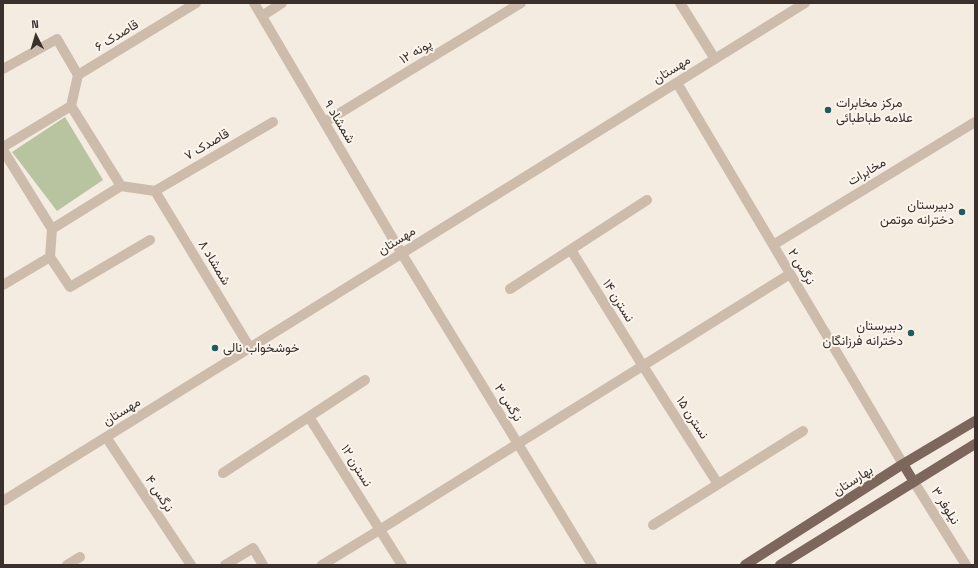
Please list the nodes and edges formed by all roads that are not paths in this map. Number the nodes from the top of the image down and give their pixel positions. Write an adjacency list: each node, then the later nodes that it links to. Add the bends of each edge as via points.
1 (196, 3): 10 (street, قاصدک ۶)
2 (254, 3): 7 (street, شمشاد ۹)
3 (282, 3): 7 (street)
4 (521, 3): 14 (street, پونه ۱۲)
5 (680, 3): 8 (street)
6 (805, 3): 8 (street, مهستان)
7 (262, 16): 14 (street, شمشاد ۹)
8 (715, 59): 11 (street, مهستان)
9 (3, 69): 10 (street, via 57,39)
10 (78, 75): 12 (street)
11 (676, 83): 23 (street, نرگس ۲); 25 (street, مهستان)
12 (71, 106): 16 (street); 18 (street)
13 (273, 122): 19 (street, قاصدک ۷)
14 (325, 122): 25 (street, شمشاد ۹)
15 (975, 122): 23 (street, مخابرات)
16 (3, 147)
17 (3, 150): 21 (street)
18 (121, 186): 19 (street); 21 (street)
19 (155, 191): 30 (street, شمشاد ۸)
20 (648, 200): 24 (street)
21 (52, 229): 26 (street)
22 (150, 240): 26 (street, via 70,287)
23 (773, 245): 27 (street, نرگس ۲)
24 (571, 250): 29 (street); 31 (street, نسترن ۱۴)
25 (402, 254): 30 (street, مهستان); 37 (street, نرگس ۳)
26 (50, 258): 28 (street)
27 (790, 274): 31 (street); 39 (street, نرگس ۲)
28 (3, 286)
29 (510, 289)
30 (250, 348): 36 (street, مهستان)
31 (643, 366): 37 (street); 42 (street, نسترن ۱۵)
32 (365, 380): 33 (street)
33 (309, 417): 40 (street); 45 (street, نسترن ۱۲)
34 (975, 420): 39 (main road, بهارستان)
35 (803, 431): 42 (street)
36 (106, 437): 43 (street, مهستان); 48 (street, نرگس ۴)
37 (518, 444): 45 (street); 53 (street, نرگس ۳)
38 (975, 444): 41 (main road)
39 (903, 464): 41 (main road); 54 (main road, بهارستان)
40 (223, 473)
41 (914, 482): 55 (main road); 56 (street, نیلوفر ۳)
42 (718, 484): 44 (street)
43 (4, 500)
44 (653, 525)
45 (381, 529): 51 (street); 52 (street, نسترن ۱۲)
46 (80, 557): 47 (street)
47 (67, 565)
48 (191, 565)
49 (225, 565): 50 (street, via 253,548)
50 (263, 565)
51 (322, 565)
52 (402, 565)
53 (592, 565)
54 (745, 565)
55 (780, 565)
56 (966, 565)

